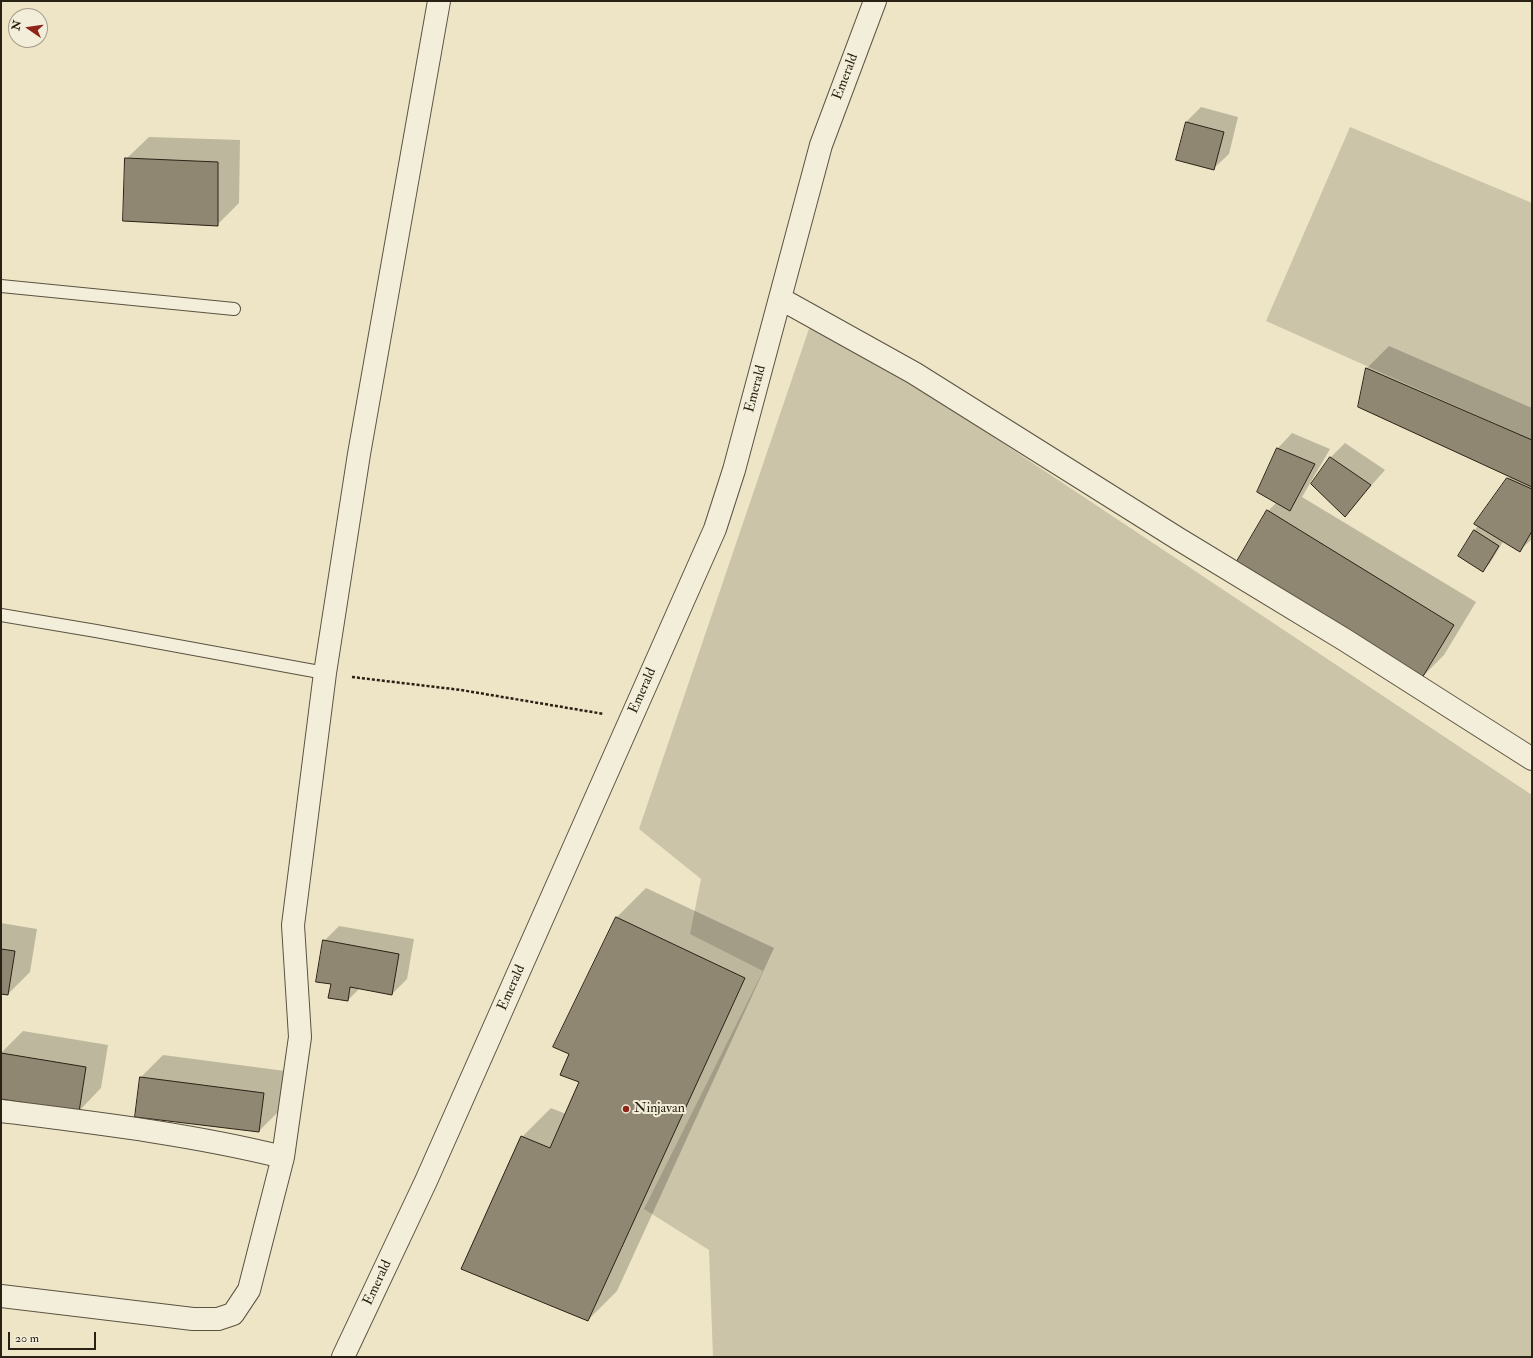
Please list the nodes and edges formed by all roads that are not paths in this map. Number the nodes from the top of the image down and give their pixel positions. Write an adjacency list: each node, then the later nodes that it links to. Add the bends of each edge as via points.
1 (439, 1): 7 (street, via 359,454)
2 (875, 1): 4 (street, Emerald, via 821,146)
3 (1, 286): 5 (lane)
4 (781, 299): 8 (street, via 921,377); 12 (street, Emerald, via 715,529 426,1181)
5 (234, 309)
6 (1, 615): 7 (lane)
7 (325, 673): 10 (street, via 293,925 300,1037)
8 (1532, 759)
9 (1, 1111): 10 (street, via 158,1131)
10 (283, 1157): 11 (street, via 249,1290 233,1314 218,1318 193,1319)
11 (1, 1296)
12 (343, 1357)

